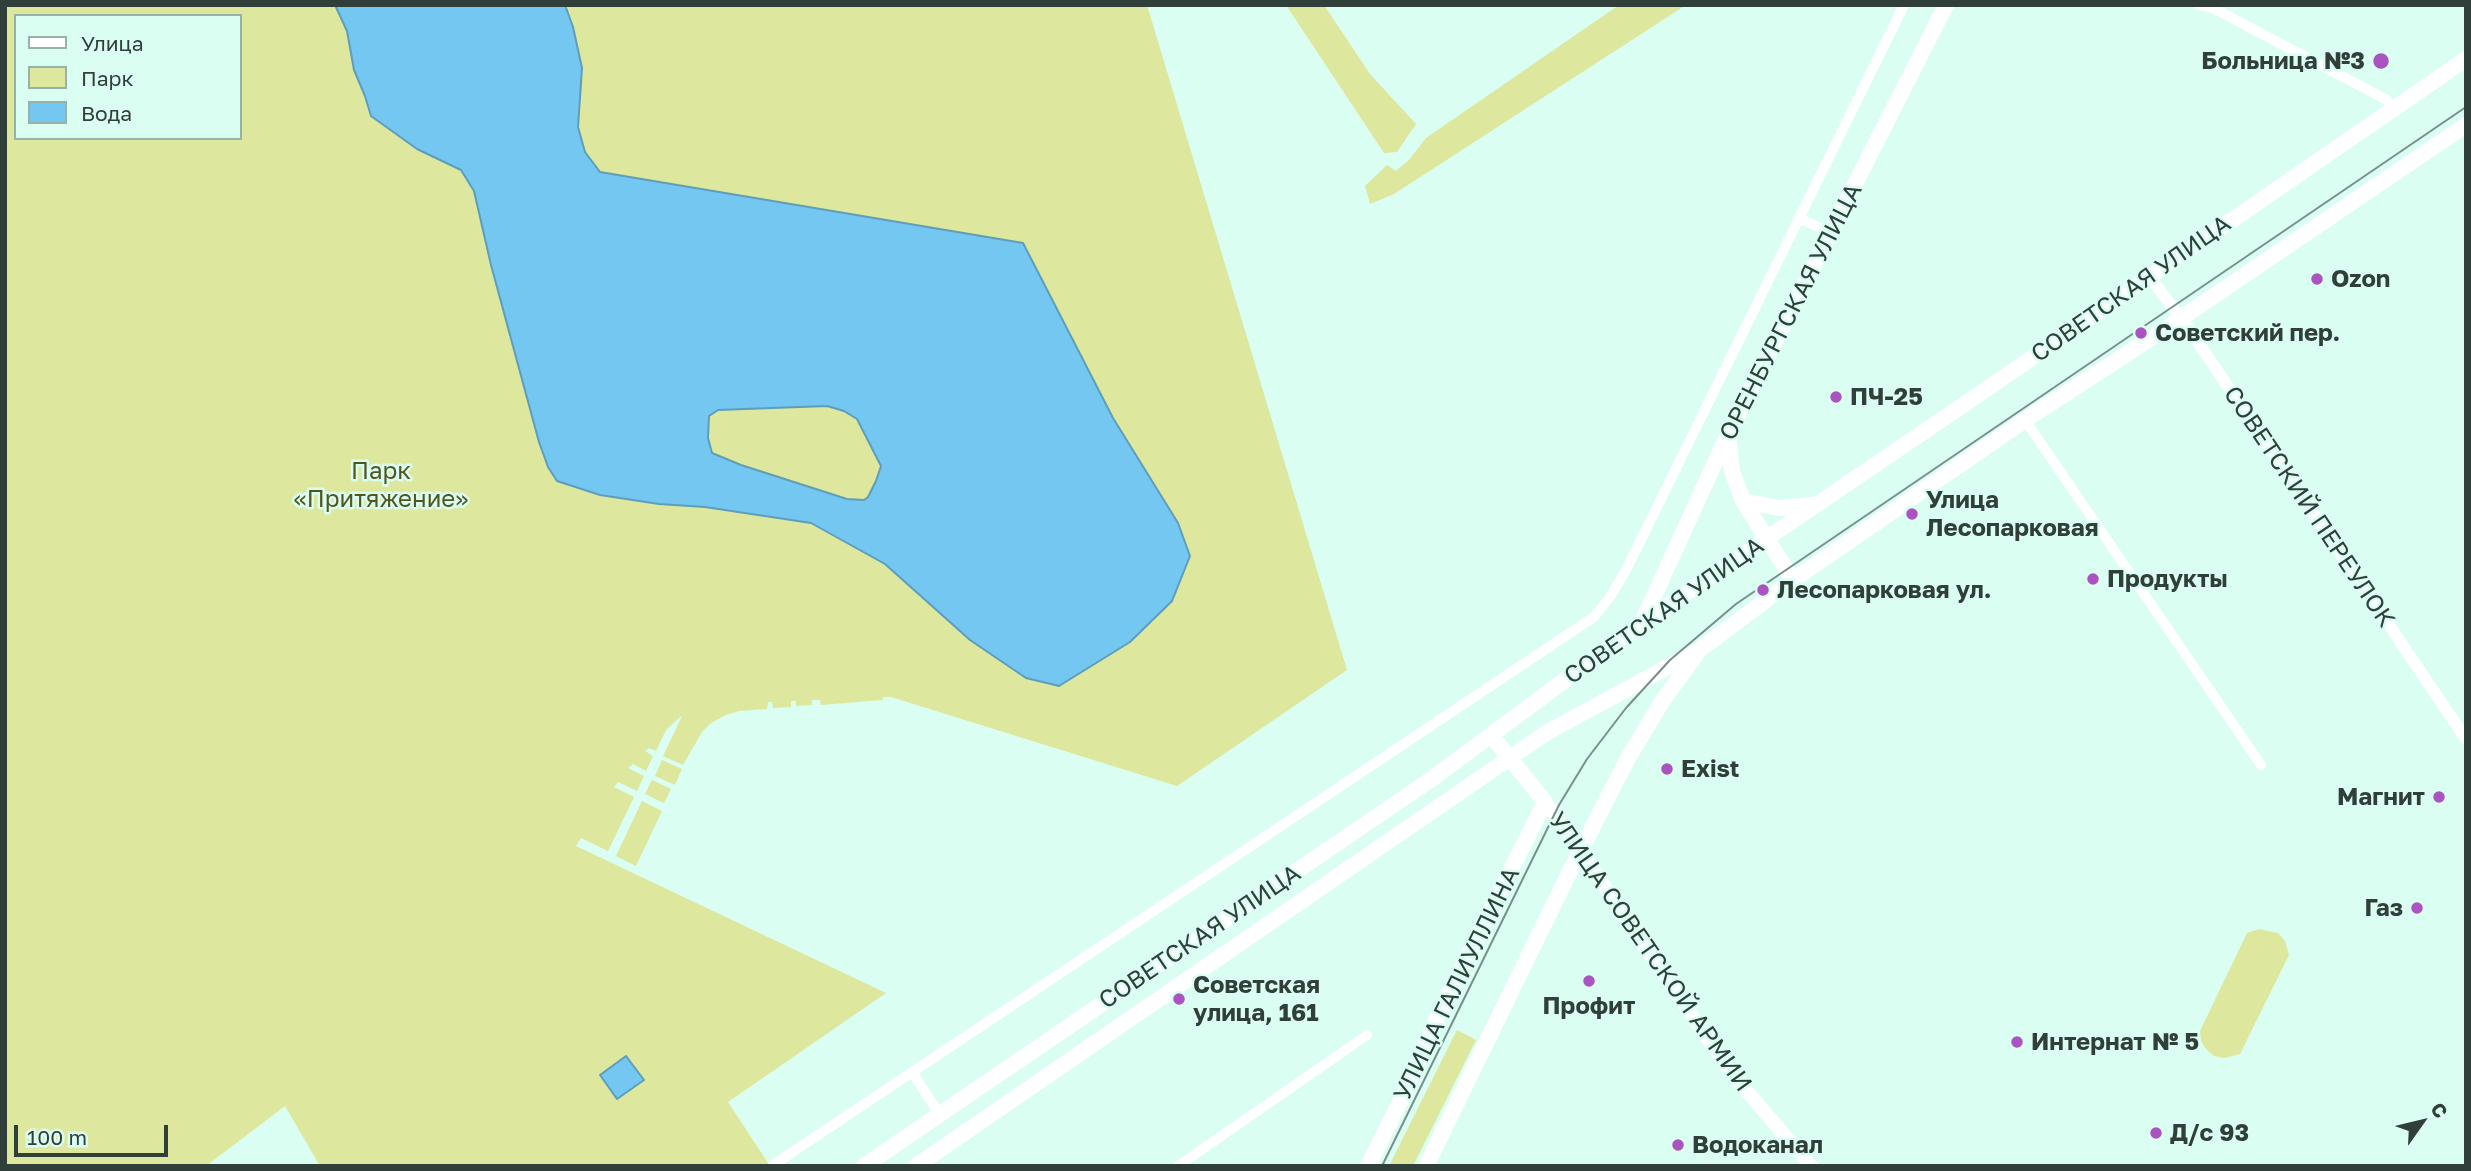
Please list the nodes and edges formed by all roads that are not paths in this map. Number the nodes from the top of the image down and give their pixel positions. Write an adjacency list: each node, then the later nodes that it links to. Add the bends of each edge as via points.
1 (1904, 5): 8 (street)
2 (1946, 5): 9 (main road, ОРЕНБУРГСКАЯ УЛИЦА)
3 (2198, 5): 4 (street)
4 (2211, 6): 6 (street)
5 (2466, 59): 6 (main road, СОВЕТСКАЯ УЛИЦА)
6 (2393, 107): 10 (main road, СОВЕТСКАЯ УЛИЦА)
7 (2466, 125): 11 (main road, СОВЕТСКАЯ УЛИЦА)
8 (1799, 218): 9 (street); 27 (street, via 1626,570 1594,617)
9 (1831, 233): 13 (main road, ОРЕНБУРГСКАЯ УЛИЦА)
10 (2149, 276): 11 (street, СОВЕТСКИЙ ПЕРЕУЛОК); 15 (main road, СОВЕТСКАЯ УЛИЦА)
11 (2181, 318): 12 (main road, СОВЕТСКАЯ УЛИЦА); 21 (street, СОВЕТСКИЙ ПЕРЕУЛОК)
12 (2025, 420): 17 (main road, СОВЕТСКАЯ УЛИЦА); 23 (street)
13 (1728, 434): 14 (main road, via 1732,471); 18 (main road, ОРЕНБУРГСКАЯ УЛИЦА)
14 (1743, 501): 15 (main road, via 1779,508); 16 (main road)
15 (1816, 505): 16 (main road, СОВЕТСКАЯ УЛИЦА)
16 (1767, 538): 17 (main road); 18 (main road, СОВЕТСКАЯ УЛИЦА)
17 (1793, 580): 19 (main road, СОВЕТСКАЯ УЛИЦА)
18 (1642, 623): 20 (main road, СОВЕТСКАЯ УЛИЦА)
19 (1699, 650): 22 (main road, СОВЕТСКАЯ УЛИЦА, via 1546,733); 25 (main road, СОВЕТСКАЯ УЛИЦА, via 1634,748)
20 (1491, 735): 22 (main road, УЛИЦА СОВЕТСКОЙ АРМИИ); 28 (main road, СОВЕТСКАЯ УЛИЦА)
21 (2466, 739)
22 (1510, 760): 24 (main road, УЛИЦА СОВЕТСКОЙ АРМИИ); 29 (main road, СОВЕТСКАЯ УЛИЦА)
23 (2261, 765)
24 (1545, 802): 25 (main road, УЛИЦА СОВЕТСКОЙ АРМИИ); 34 (main road, УЛИЦА ГАЛИУЛЛИНА)
25 (1581, 849): 35 (main road); 36 (main road, УЛИЦА СОВЕТСКОЙ АРМИИ, via 1733,1075)
26 (1367, 1035): 33 (street)
27 (912, 1072): 28 (street); 30 (street)
28 (940, 1115): 29 (main road); 31 (main road, СОВЕТСКАЯ УЛИЦА)
29 (956, 1139): 32 (main road, СОВЕТСКАЯ УЛИЦА)
30 (773, 1164)
31 (864, 1166)
32 (916, 1166)
33 (1178, 1166)
34 (1368, 1166)
35 (1426, 1166)
36 (1811, 1166)

